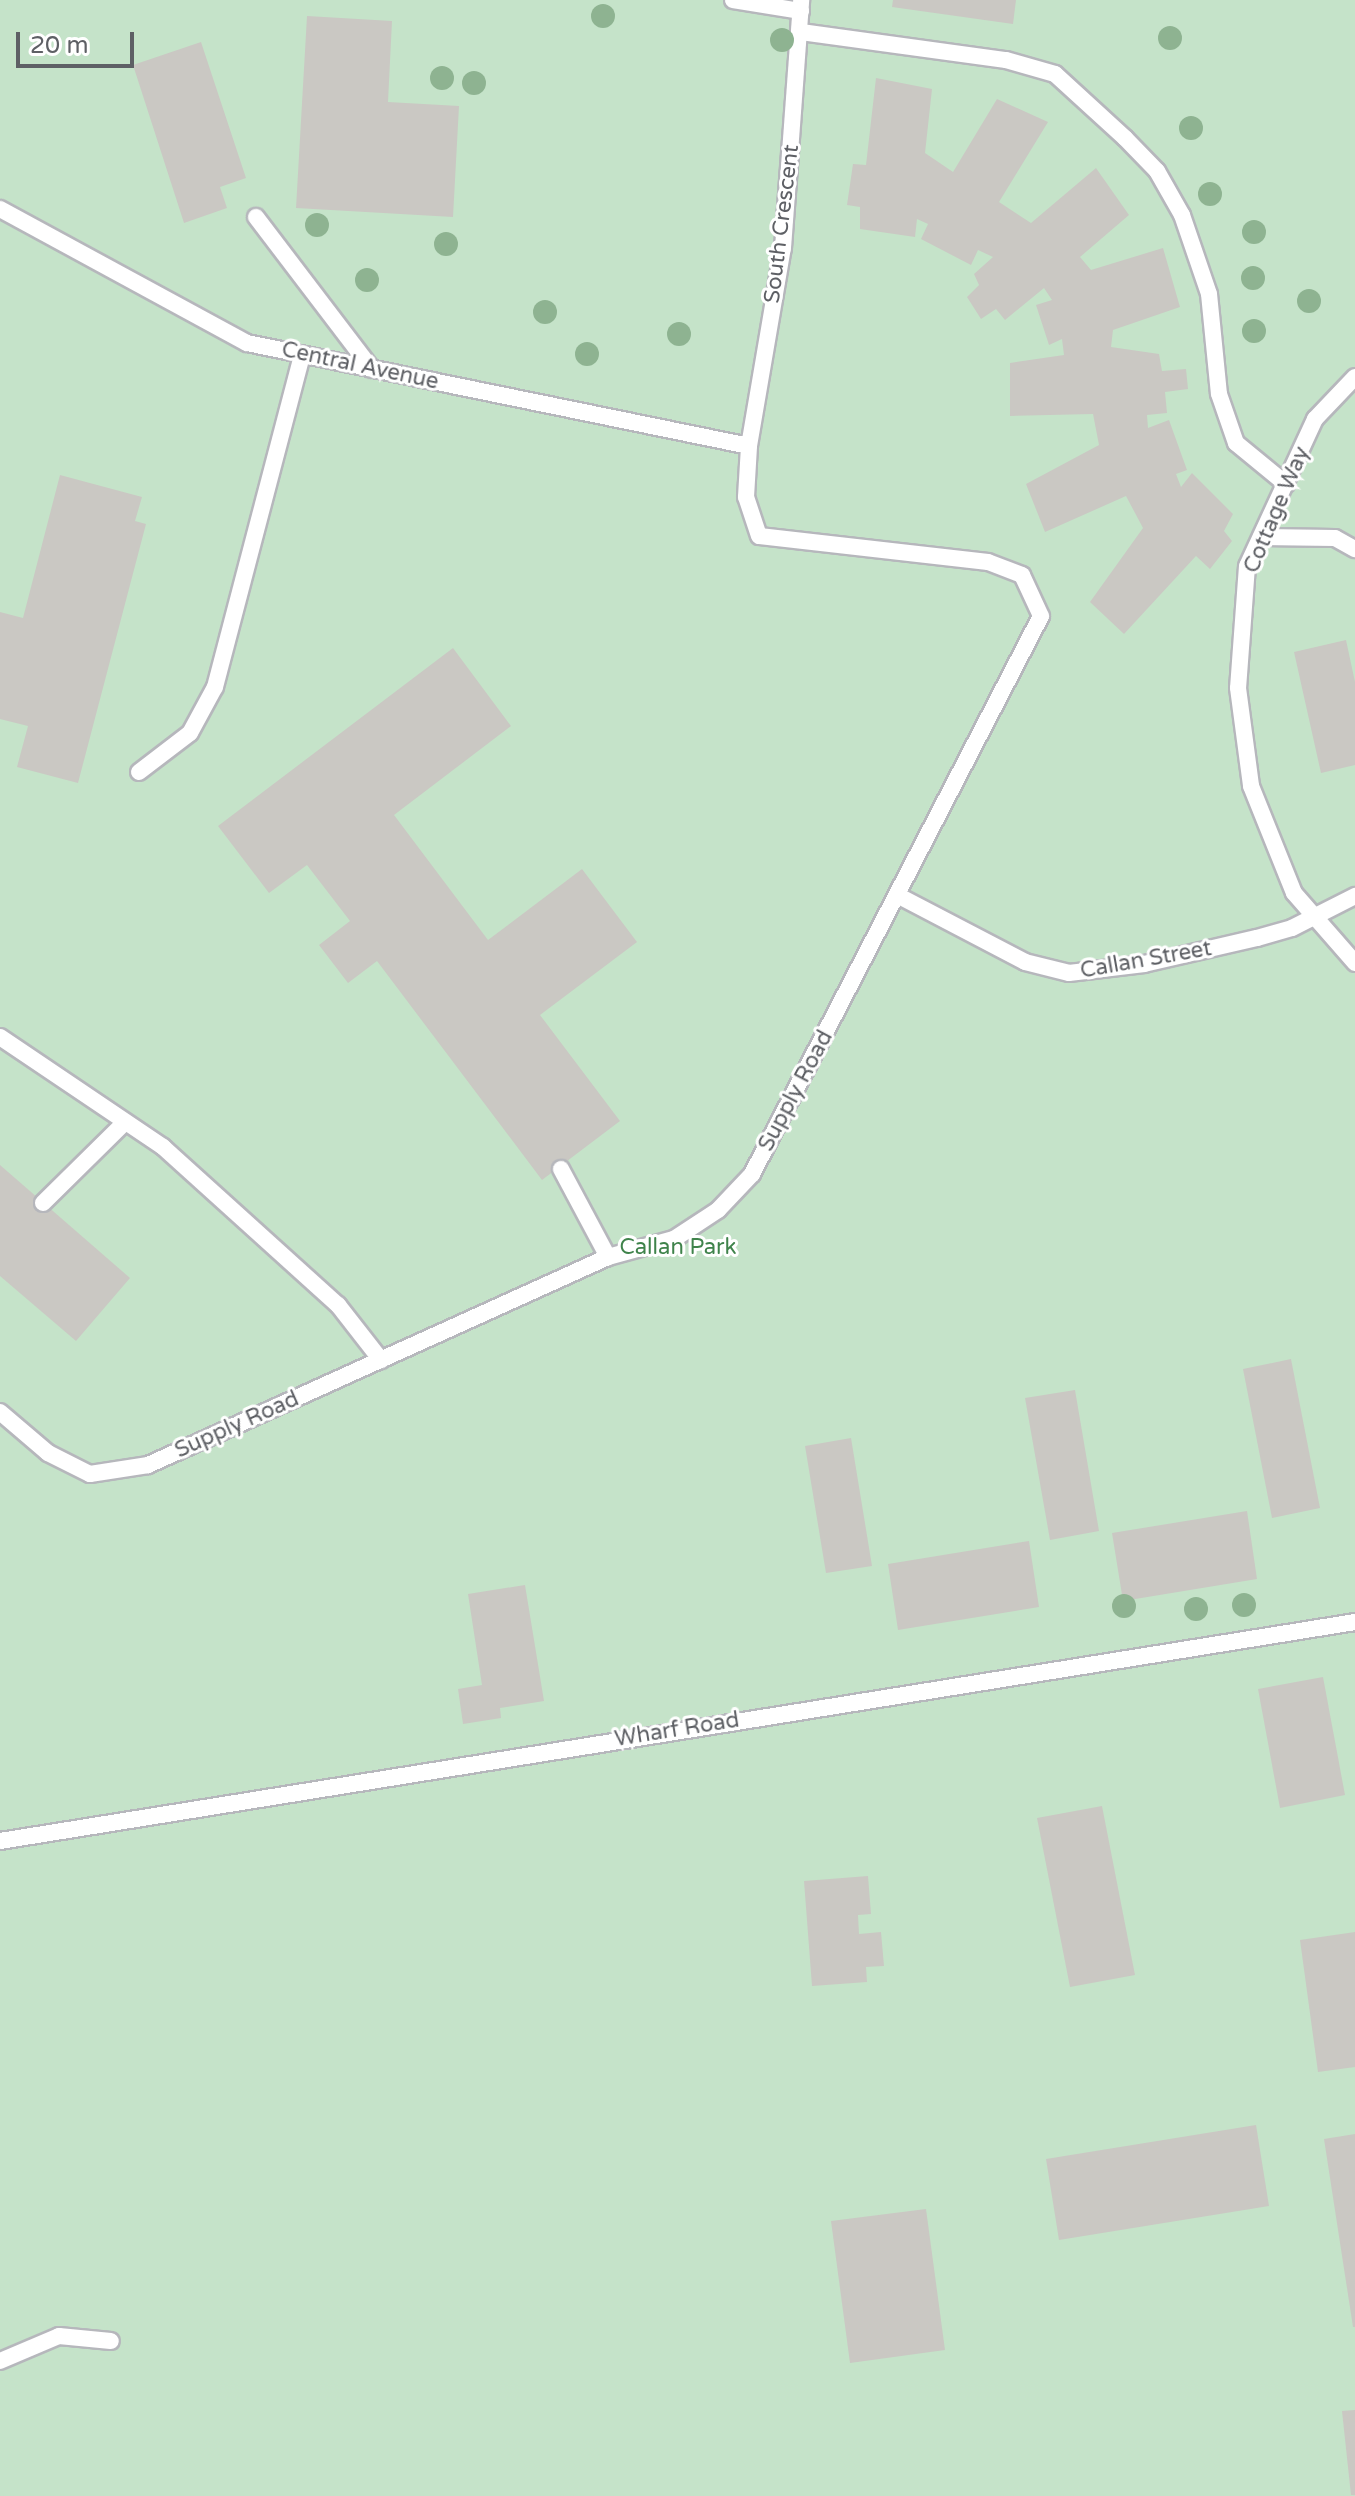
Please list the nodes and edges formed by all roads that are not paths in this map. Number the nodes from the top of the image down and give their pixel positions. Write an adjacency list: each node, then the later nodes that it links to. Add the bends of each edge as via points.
1 (733, 0): 2 (lane)
2 (801, 6): 3 (lane, South Crescent)
3 (801, 32): 9 (lane, South Crescent, via 783,248); 10 (lane, via 1006,60 1055,74 1125,138 1157,171 1182,215 1209,294 1219,394 1236,443)
4 (0, 209): 6 (lane, Central Avenue, via 247,343)
5 (256, 217): 7 (lane)
6 (302, 355): 7 (lane, Central Avenue); 13 (lane, via 215,687 190,733)
7 (372, 369): 9 (lane, Central Avenue)
8 (1355, 377): 10 (lane, Cottage Way, via 1315,419)
9 (749, 446): 14 (lane, Supply Road, via 746,497 759,536 988,562 1022,575 1041,616)
10 (1286, 484): 11 (lane, Cottage Way)
11 (1261, 537): 12 (lane, via 1335,538); 16 (lane, Cottage Way, via 1247,566 1238,688 1251,786 1294,893)
12 (1355, 549)
13 (139, 772)
14 (897, 895): 16 (lane, Callan Street, via 1025,962 1069,973 1229,945); 22 (lane, Supply Road, via 752,1174 718,1210 674,1239)
15 (1355, 896): 16 (lane, Callan Street)
16 (1313, 917): 17 (lane, Cottage Way)
17 (1355, 963)
18 (0, 1037): 19 (lane)
19 (125, 1122): 21 (lane); 23 (lane, via 163,1147 338,1305)
20 (561, 1169): 22 (lane)
21 (43, 1203)
22 (608, 1257): 23 (lane, Supply Road)
23 (381, 1360): 24 (lane, Supply Road, via 148,1465 90,1474 48,1453)
24 (0, 1412)
25 (1355, 1622): 26 (lane, Wharf Road)
26 (0, 1841)
27 (111, 2341): 28 (lane, via 59,2336)
28 (0, 2361)

